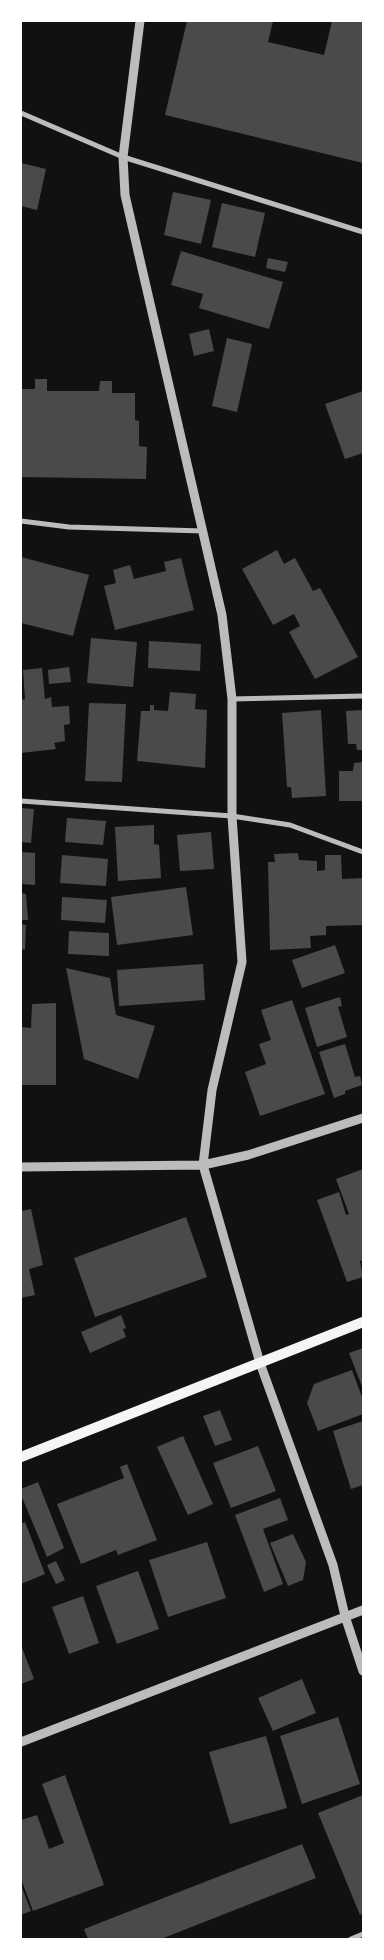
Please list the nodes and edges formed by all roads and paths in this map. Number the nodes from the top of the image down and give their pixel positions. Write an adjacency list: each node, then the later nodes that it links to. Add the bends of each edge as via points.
1 (140, 21): 3 (street)
2 (21, 112): 3 (street)
3 (123, 157): 4 (street); 6 (street, via 125,195)
4 (363, 232)
5 (21, 521): 6 (street, via 69,527)
6 (203, 531): 8 (street, via 222,615)
7 (363, 696): 8 (street)
8 (232, 699): 10 (street)
9 (21, 801): 10 (street)
10 (232, 816): 11 (street, via 290,825); 13 (street, via 242,962 212,1090)
11 (363, 852)
12 (363, 1118): 13 (street, via 248,1155)
13 (202, 1165): 14 (street); 16 (street)
14 (21, 1167)
15 (363, 1322): 16 (main road)
16 (260, 1363): 17 (main road); 19 (street, via 333,1565)
17 (21, 1457)
18 (363, 1610): 19 (street)
19 (346, 1616): 20 (street); 21 (street)
20 (363, 1671)
21 (21, 1742)
22 (363, 1934): 23 (street)
23 (351, 1939)

